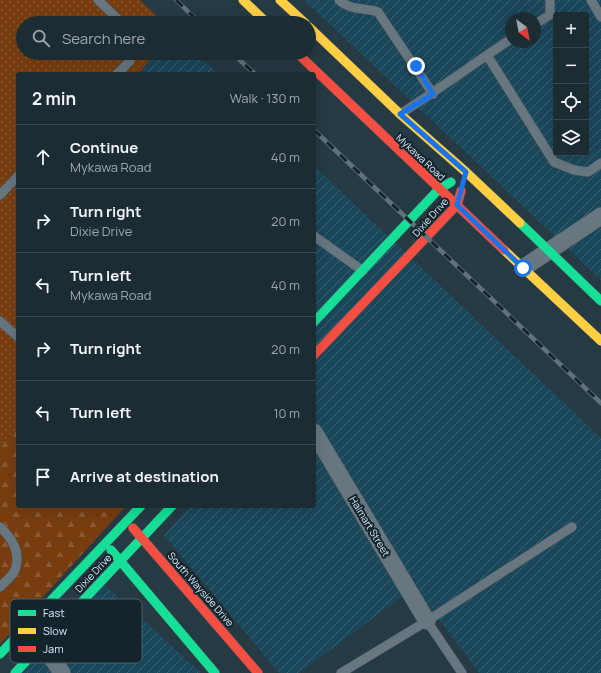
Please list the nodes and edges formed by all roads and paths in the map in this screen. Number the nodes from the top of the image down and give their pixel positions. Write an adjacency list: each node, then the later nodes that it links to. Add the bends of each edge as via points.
1 (98, 0): 7 (lane)
2 (243, 0): 8 (main road)
3 (280, 0): 9 (main road)
4 (339, 0): 18 (lane, via 354,9 378,12)
5 (550, 0): 11 (lane, via 550,14)
6 (591, 0): 10 (lane)
7 (115, 16)
8 (260, 16)
9 (297, 16)
10 (601, 17)
11 (541, 20)
12 (316, 34): 19 (main road, Mykawa Road)
13 (505, 43): 14 (lane)
14 (487, 55): 18 (lane, via 457,74); 20 (lane, via 554,162 574,170 588,172)
15 (130, 60): 17 (lane)
16 (304, 60): 23 (main road, Mykawa Road)
17 (119, 72)
18 (433, 94): 19 (lane)
19 (400, 114): 21 (main road, Mykawa Road)
20 (601, 163)
21 (466, 172): 23 (main road, Dixie Drive); 25 (main road, Dixie Drive); 28 (main road, Mykawa Road)
22 (16, 178): 24 (lane)
23 (439, 189): 25 (main road, Mykawa Road); 30 (main road, Dixie Drive)
24 (0, 195)
25 (457, 205): 29 (main road, Mykawa Road); 36 (main road, Dixie Drive)
26 (601, 216): 28 (street)
27 (316, 237): 30 (lane)
28 (547, 250): 29 (street); 31 (main road, Mykawa Road)
29 (523, 268): 35 (main road, Mykawa Road)
30 (363, 271): 32 (main road, Dixie Drive)
31 (601, 301)
32 (316, 320)
33 (0, 321): 34 (lane)
34 (16, 335)
35 (601, 341)
36 (316, 353)
37 (316, 435): 49 (street, Halmart Street)
38 (139, 508): 40 (main road, Dixie Drive)
39 (170, 508): 43 (main road, Dixie Drive)
40 (127, 520): 43 (main road, South Wayside Drive); 44 (main road, Dixie Drive)
41 (0, 527): 46 (lane, via 11,537 17,556 15,571)
42 (572, 527): 49 (lane)
43 (142, 538): 45 (main road, Dixie Drive); 57 (main road, South Wayside Drive)
44 (105, 544): 45 (main road); 47 (main road, Dixie Drive)
45 (120, 561): 48 (main road, Dixie Drive); 56 (main road)
46 (0, 586)
47 (52, 599)
48 (85, 599)
49 (427, 621): 58 (lane); 59 (lane)
50 (10, 644): 51 (main road, Dixie Drive)
51 (0, 654)
52 (25, 663): 54 (main road, Dixie Drive)
53 (55, 663): 55 (street)
54 (15, 673)
55 (62, 673)
56 (215, 673)
57 (258, 673)
58 (340, 673)
59 (462, 673)

